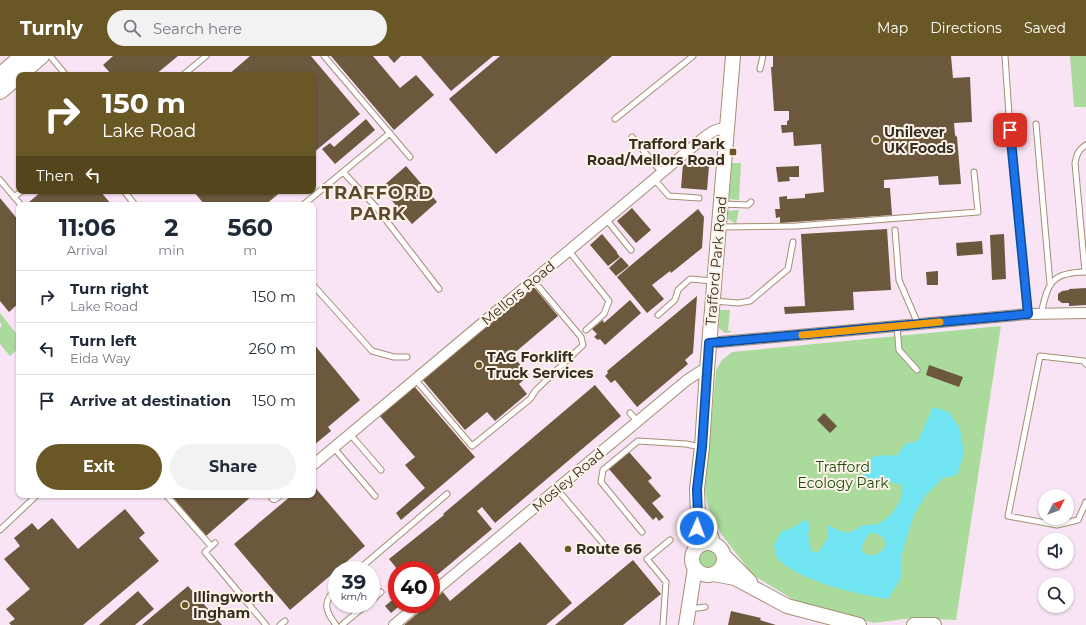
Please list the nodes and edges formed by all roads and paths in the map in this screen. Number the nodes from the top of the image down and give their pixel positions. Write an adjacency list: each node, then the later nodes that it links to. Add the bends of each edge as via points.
1 (23, 56): 14 (main road)
2 (41, 56): 11 (main road)
3 (50, 56): 12 (lane)
4 (206, 56): 13 (lane)
5 (324, 56): 20 (lane)
6 (693, 56): 17 (lane)
7 (733, 56): 19 (street, Trafford Park Road)
8 (763, 56): 10 (lane)
9 (1005, 56): 51 (lane)
10 (760, 69)
11 (22, 72)
12 (63, 72)
13 (187, 72)
14 (0, 76)
15 (16, 77): 16 (main road)
16 (0, 91)
17 (615, 119)
18 (1036, 124): 46 (lane)
19 (727, 129): 26 (street, Mellors Road, via 711,132); 36 (street, Trafford Park Road)
20 (390, 133): 23 (lane); 24 (lane)
21 (632, 137): 26 (lane)
22 (1086, 145): 43 (lane, via 1077,154 1075,163)
23 (410, 157)
24 (343, 172): 34 (lane); 48 (lane, via 376,207)
25 (974, 172): 38 (lane, via 978,212 796,226)
26 (658, 176): 31 (lane, via 669,196); 37 (street, Mellors Road)
27 (0, 180): 30 (lane)
28 (18, 194): 30 (lane)
29 (126, 194): 33 (lane)
30 (14, 197): 32 (lane)
31 (699, 198)
32 (18, 202)
33 (133, 202)
34 (307, 202)
35 (752, 202): 36 (lane, via 748,205)
36 (721, 204): 38 (street, Trafford Park Road)
37 (606, 219): 41 (street, Mellors Road); 42 (lane)
38 (719, 227): 45 (street, Trafford Park Road)
39 (895, 230): 54 (lane, via 899,280)
40 (793, 242): 49 (lane, via 788,269 750,301)
41 (569, 250): 44 (street, Mellors Road); 56 (lane, via 609,301 604,314)
42 (631, 250)
43 (1085, 272): 46 (lane, via 1064,274)
44 (533, 280): 62 (street, Mellors Road); 62 (lane, via 581,337 583,345 536,390 530,399 472,446)
45 (714, 281): 49 (street, Trafford Park Road); 53 (lane, via 690,279 678,290 675,300)
46 (1050, 284): 52 (lane)
47 (316, 288): 58 (lane, via 372,350)
48 (439, 289)
49 (712, 301): 57 (street, Trafford Park Road)
50 (1086, 313): 52 (street)
51 (1028, 314): 52 (street); 54 (street)
52 (1041, 314)
53 (658, 315)
54 (918, 324): 55 (street)
55 (897, 326): 57 (street); 61 (lane, via 899,350)
56 (586, 330)
57 (709, 343): 60 (street, Trafford Park Road)
58 (407, 358)
59 (1086, 364): 75 (lane, via 1084,361 1040,356 1008,516 1057,525 1078,520)
60 (707, 370): 64 (street, Mosley Road, via 696,373); 66 (street, Trafford Park Road)
61 (917, 370)
62 (415, 379): 65 (street, Mellors Road)
63 (630, 413): 64 (lane)
64 (638, 422): 70 (street, Mosley Road)
65 (350, 434): 67 (street, Mellors Road); 69 (lane)
66 (702, 447): 76 (street, Trafford Park Road, via 697,489); 78 (lane, via 638,441 603,470 601,482)
67 (334, 448): 68 (street, Mellors Road); 72 (lane)
68 (316, 463)
69 (381, 470)
70 (557, 489): 82 (lane); 87 (street, Mosley Road)
71 (448, 494): 84 (lane)
72 (375, 496)
73 (33, 498): 77 (lane)
74 (169, 498): 96 (lane, via 213,545 205,552)
75 (1086, 502)
76 (698, 515): 80 (street, via 704,521); 81 (street, Trafford Park Road)
77 (0, 530)
78 (642, 532)
79 (670, 540): 101 (lane, via 647,560 666,582)
80 (713, 544): 81 (street); 83 (street, via 720,548)
81 (698, 546): 85 (street, via 692,559)
82 (607, 548)
83 (724, 556): 86 (street, via 723,566); 88 (street)
84 (369, 561)
85 (695, 568): 86 (street, via 702,574); 89 (street)
86 (711, 575): 88 (street, via 735,578); 89 (street)
87 (440, 586)
88 (753, 587): 103 (street, via 786,606 828,620)
89 (692, 591): 92 (street)
90 (328, 598): 98 (lane, via 326,609)
91 (705, 607): 92 (lane)
92 (688, 610): 102 (street)
93 (356, 613): 99 (lane)
94 (408, 613): 100 (street)
95 (285, 621): 97 (lane)
96 (266, 625)
97 (280, 625)
98 (336, 625)
99 (342, 625)
100 (394, 625)
101 (663, 625)
102 (686, 625)
103 (859, 625)
104 (914, 625): 105 (street)
105 (934, 625)

